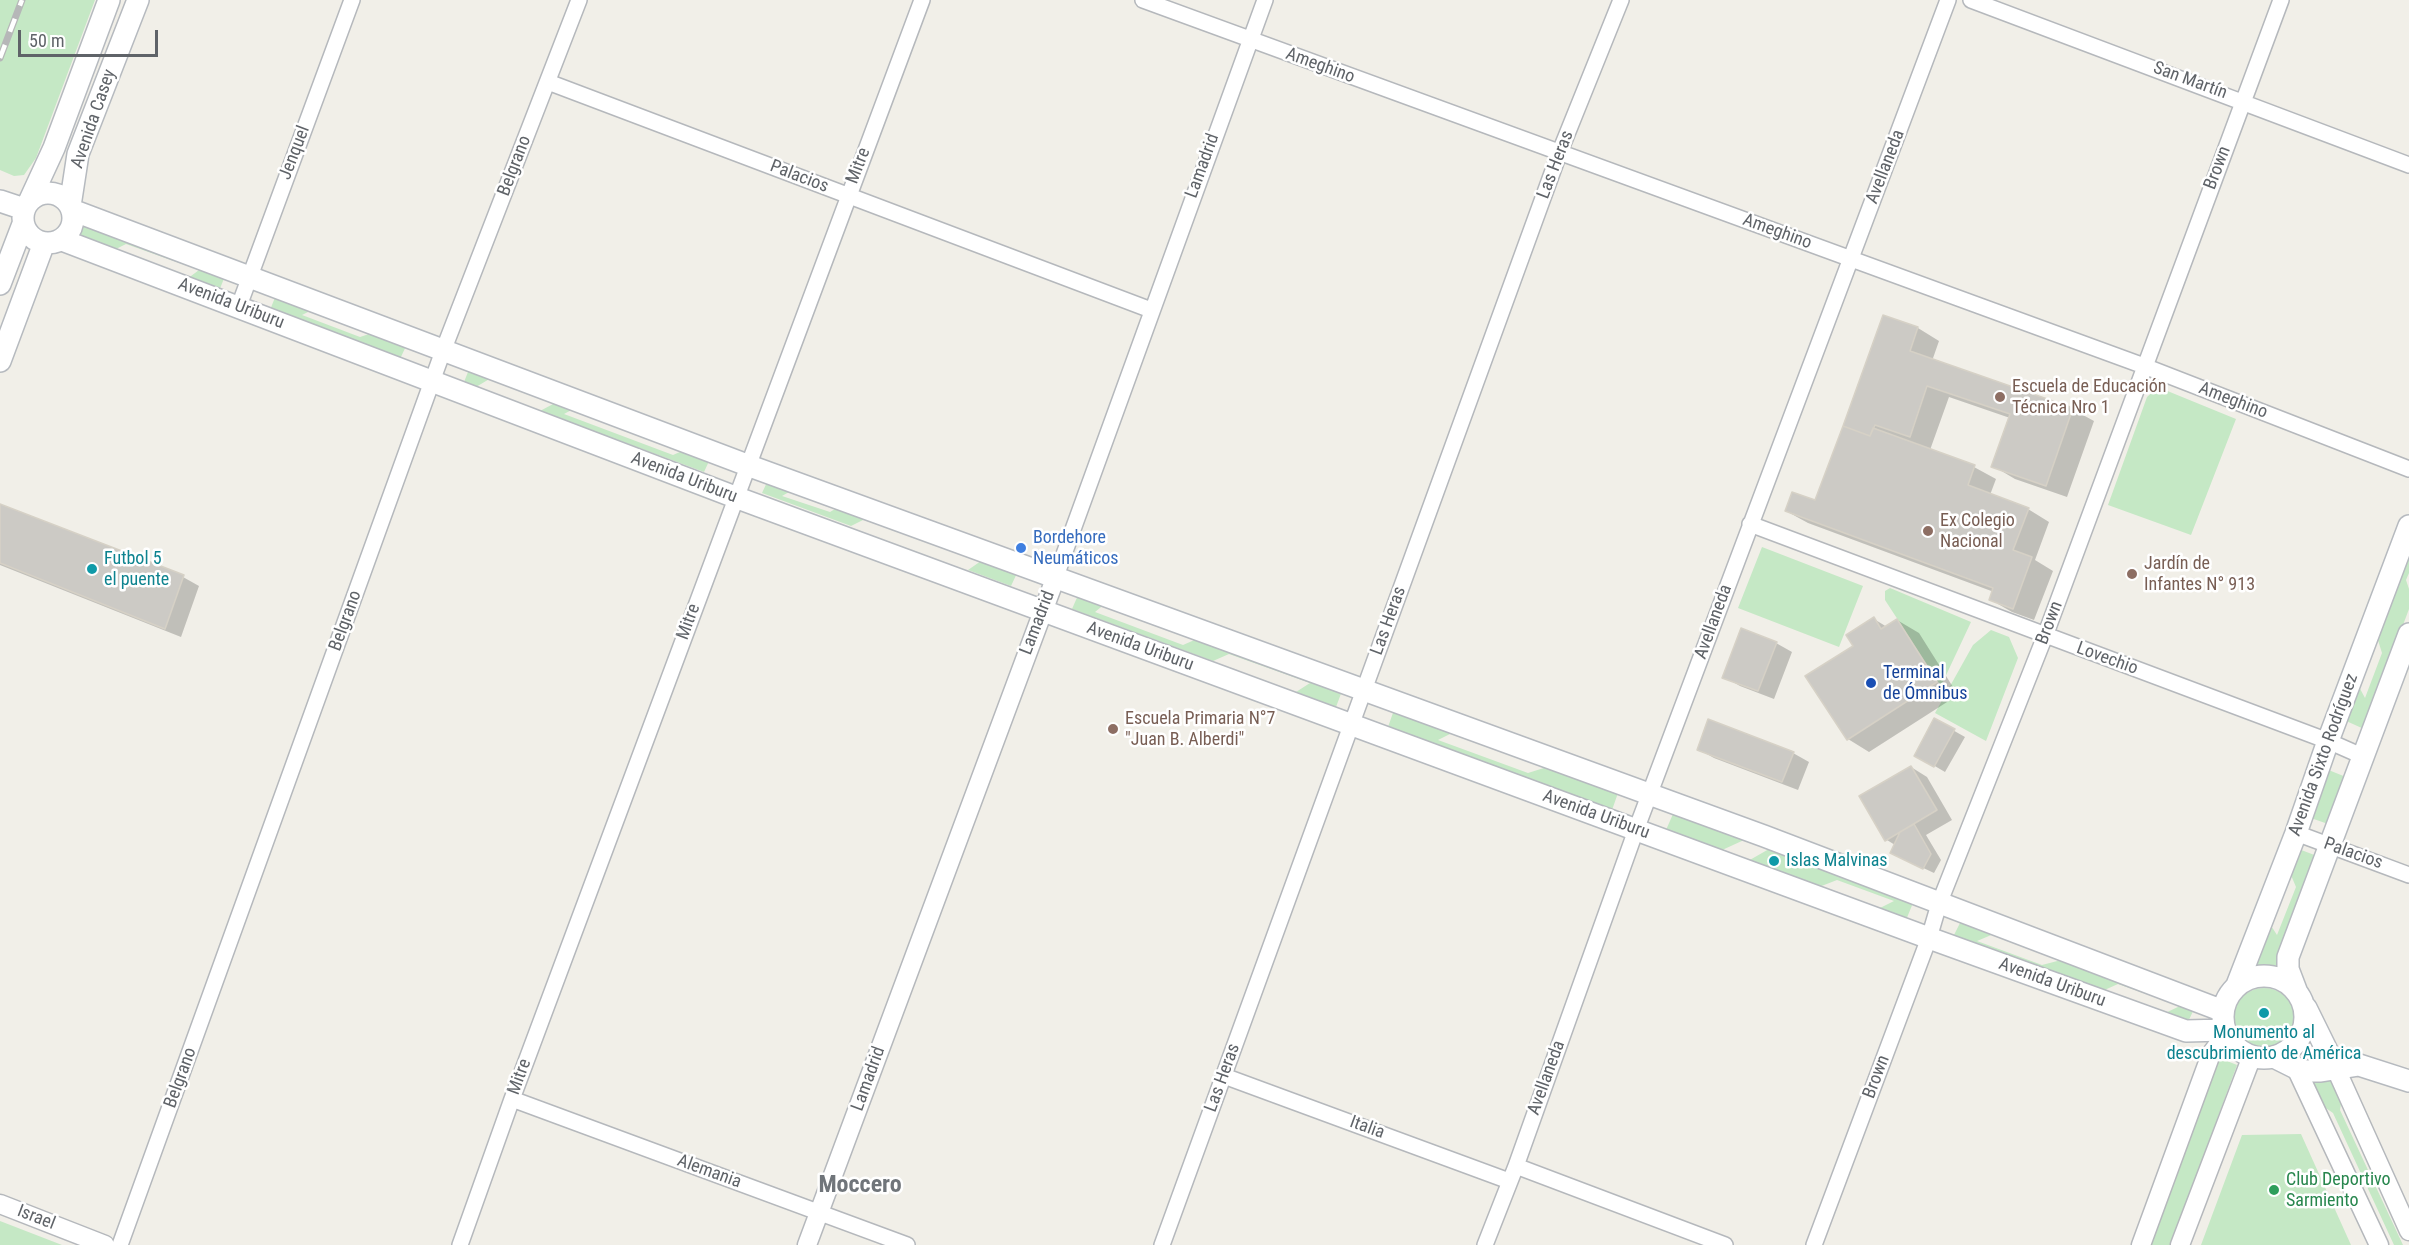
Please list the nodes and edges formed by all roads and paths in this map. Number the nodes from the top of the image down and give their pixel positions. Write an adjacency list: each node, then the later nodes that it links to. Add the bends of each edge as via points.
1 (109, 0): 20 (main road, Avenida Casey)
2 (138, 0): 19 (main road, Avenida Casey, via 78,154)
3 (352, 0): 23 (street, Jenquel)
4 (579, 0): 13 (street, Belgrano)
5 (922, 0): 17 (street, Mitre)
6 (1143, 0): 12 (street, Ameghino)
7 (1265, 0): 12 (street, Lamadrid)
8 (1621, 0): 15 (street, Las Heras)
9 (1948, 0): 22 (street, Avellaneda)
10 (1971, 0): 14 (street, San Martín)
11 (2281, 0): 14 (street, Brown)
12 (1249, 39): 15 (street, Ameghino); 26 (street, Lamadrid)
13 (548, 82): 17 (street, Palacios); 27 (street, Belgrano)
14 (2243, 101): 16 (street, San Martín); 29 (street, Brown)
15 (1559, 154): 22 (street, Ameghino); 40 (street, Las Heras)
16 (2409, 165)
17 (848, 195): 26 (street, Palacios); 31 (street, Mitre)
18 (0, 201): 20 (main road)
19 (71, 208): 20 (main road, via 62,197 37,195); 21 (main road, via 72,227); 23 (main road, Avenida Uriburu)
20 (26, 211): 21 (main road, via 31,238); 24 (main road, Avenida Casey)
21 (53, 242): 25 (main road, Avenida Uriburu); 28 (main road)
22 (1851, 258): 29 (street, Ameghino); 34 (street, Avellaneda)
23 (249, 276): 25 (street, Jenquel); 27 (main road, Avenida Uriburu)
24 (0, 284)
25 (238, 306): 30 (main road, Avenida Uriburu)
26 (1151, 310): 36 (street, Lamadrid)
27 (443, 351): 30 (street, Belgrano); 31 (main road, Avenida Uriburu)
28 (0, 361)
29 (2144, 366): 32 (street, Ameghino); 39 (street, Brown)
30 (432, 382): 33 (main road, Avenida Uriburu); 67 (street, Belgrano)
31 (747, 465): 33 (street, Mitre); 36 (main road, Avenida Uriburu)
32 (2409, 470)
33 (735, 497): 37 (main road, Avenida Uriburu); 60 (street, Mitre)
34 (1750, 524): 39 (street, Lovechio); 44 (street, Avellaneda)
35 (2409, 526): 42 (main road, Avenida Sixto Rodríguez)
36 (1055, 579): 37 (street, Lamadrid); 40 (main road, Avenida Uriburu)
37 (1042, 612): 41 (main road, Avenida Uriburu); 64 (street, Lamadrid)
38 (2409, 634): 43 (main road, Avenida Sixto Rodríguez)
39 (2045, 636): 42 (street, Lovechio); 49 (street, Brown)
40 (1364, 690): 41 (street, Las Heras); 44 (main road, Avenida Uriburu)
41 (1351, 724): 45 (main road, Avenida Uriburu); 58 (street, Las Heras)
42 (2328, 741): 43 (street, Lovechio); 46 (main road, Avenida Sixto Rodríguez)
43 (2362, 756): 47 (main road, Avenida Sixto Rodríguez)
44 (1649, 794): 45 (street, Avellaneda); 49 (main road, Avenida Uriburu)
45 (1636, 830): 50 (main road, Avenida Uriburu); 61 (street, Avellaneda)
46 (2296, 833): 47 (street, Palacios); 51 (main road, Avenida Sixto Rodríguez)
47 (2330, 846): 48 (street, Palacios); 52 (main road, Avenida Sixto Rodríguez, via 2288,957 2288,969)
48 (2409, 875)
49 (1939, 904): 50 (street, Brown); 53 (main road, Avenida Uriburu)
50 (1929, 938): 53 (main road, Avenida Uriburu, via 2186,1031); 74 (street, Brown)
51 (2237, 985): 52 (main road, via 2247,978 2276,977); 53 (main road, via 2229,994)
52 (2299, 994): 55 (main road, via 2305,1010 2301,1035 2287,1051); 57 (main road)
53 (2224, 1025): 54 (main road, via 2236,1048); 75 (street)
54 (2252, 1056): 55 (main road); 76 (street)
55 (2274, 1057): 56 (main road)
56 (2296, 1068): 57 (main road); 77 (street)
57 (2336, 1069): 59 (main road, via 2360,1065); 65 (street)
58 (1224, 1076): 62 (street, Italia); 71 (street, Las Heras)
59 (2409, 1081)
60 (512, 1099): 64 (street, Alemania); 68 (street, Mitre)
61 (1516, 1166): 62 (street, Avellaneda); 73 (street)
62 (1509, 1181): 72 (street, Avellaneda)
63 (0, 1204): 66 (street, Israel)
64 (819, 1213): 69 (street, Lamadrid); 70 (street, Alemania)
65 (2409, 1230)
66 (105, 1245)
67 (120, 1245)
68 (460, 1245)
69 (807, 1245)
70 (907, 1245)
71 (1162, 1245)
72 (1485, 1245)
73 (1725, 1245)
74 (1814, 1245)
75 (2141, 1245)
76 (2180, 1245)
77 (2379, 1245)

